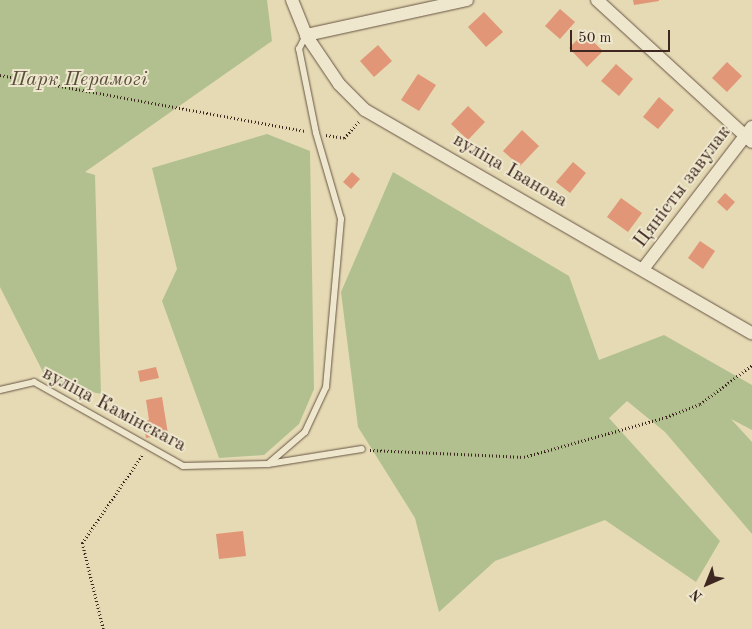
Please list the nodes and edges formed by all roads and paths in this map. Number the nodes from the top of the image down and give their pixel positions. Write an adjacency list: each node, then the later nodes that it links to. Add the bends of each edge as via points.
1 (292, 0): 4 (street, вуліца Іванова)
2 (467, 0): 4 (street)
3 (597, 0): 8 (street)
4 (306, 35): 6 (street, вуліца Іванова, via 339,84); 7 (lane, via 299,48)
5 (0, 75): 7 (path)
6 (366, 110): 7 (path, via 344,138); 9 (street, вуліца Іванова)
7 (316, 133): 15 (lane, via 342,219 326,387 305,432)
8 (750, 135): 9 (street, Цяністы завулак)
9 (643, 269): 10 (street, вуліца Іванова)
10 (752, 333)
11 (752, 365): 14 (path, via 700,404 666,417 524,457)
12 (0, 390): 13 (lane, вуліца Камінскага, via 34,382)
13 (148, 446): 15 (lane, вуліца Камінскага, via 184,466); 16 (path, via 82,543)
14 (362, 449): 15 (lane, вуліца Камінскага)
15 (268, 464)
16 (103, 629)

